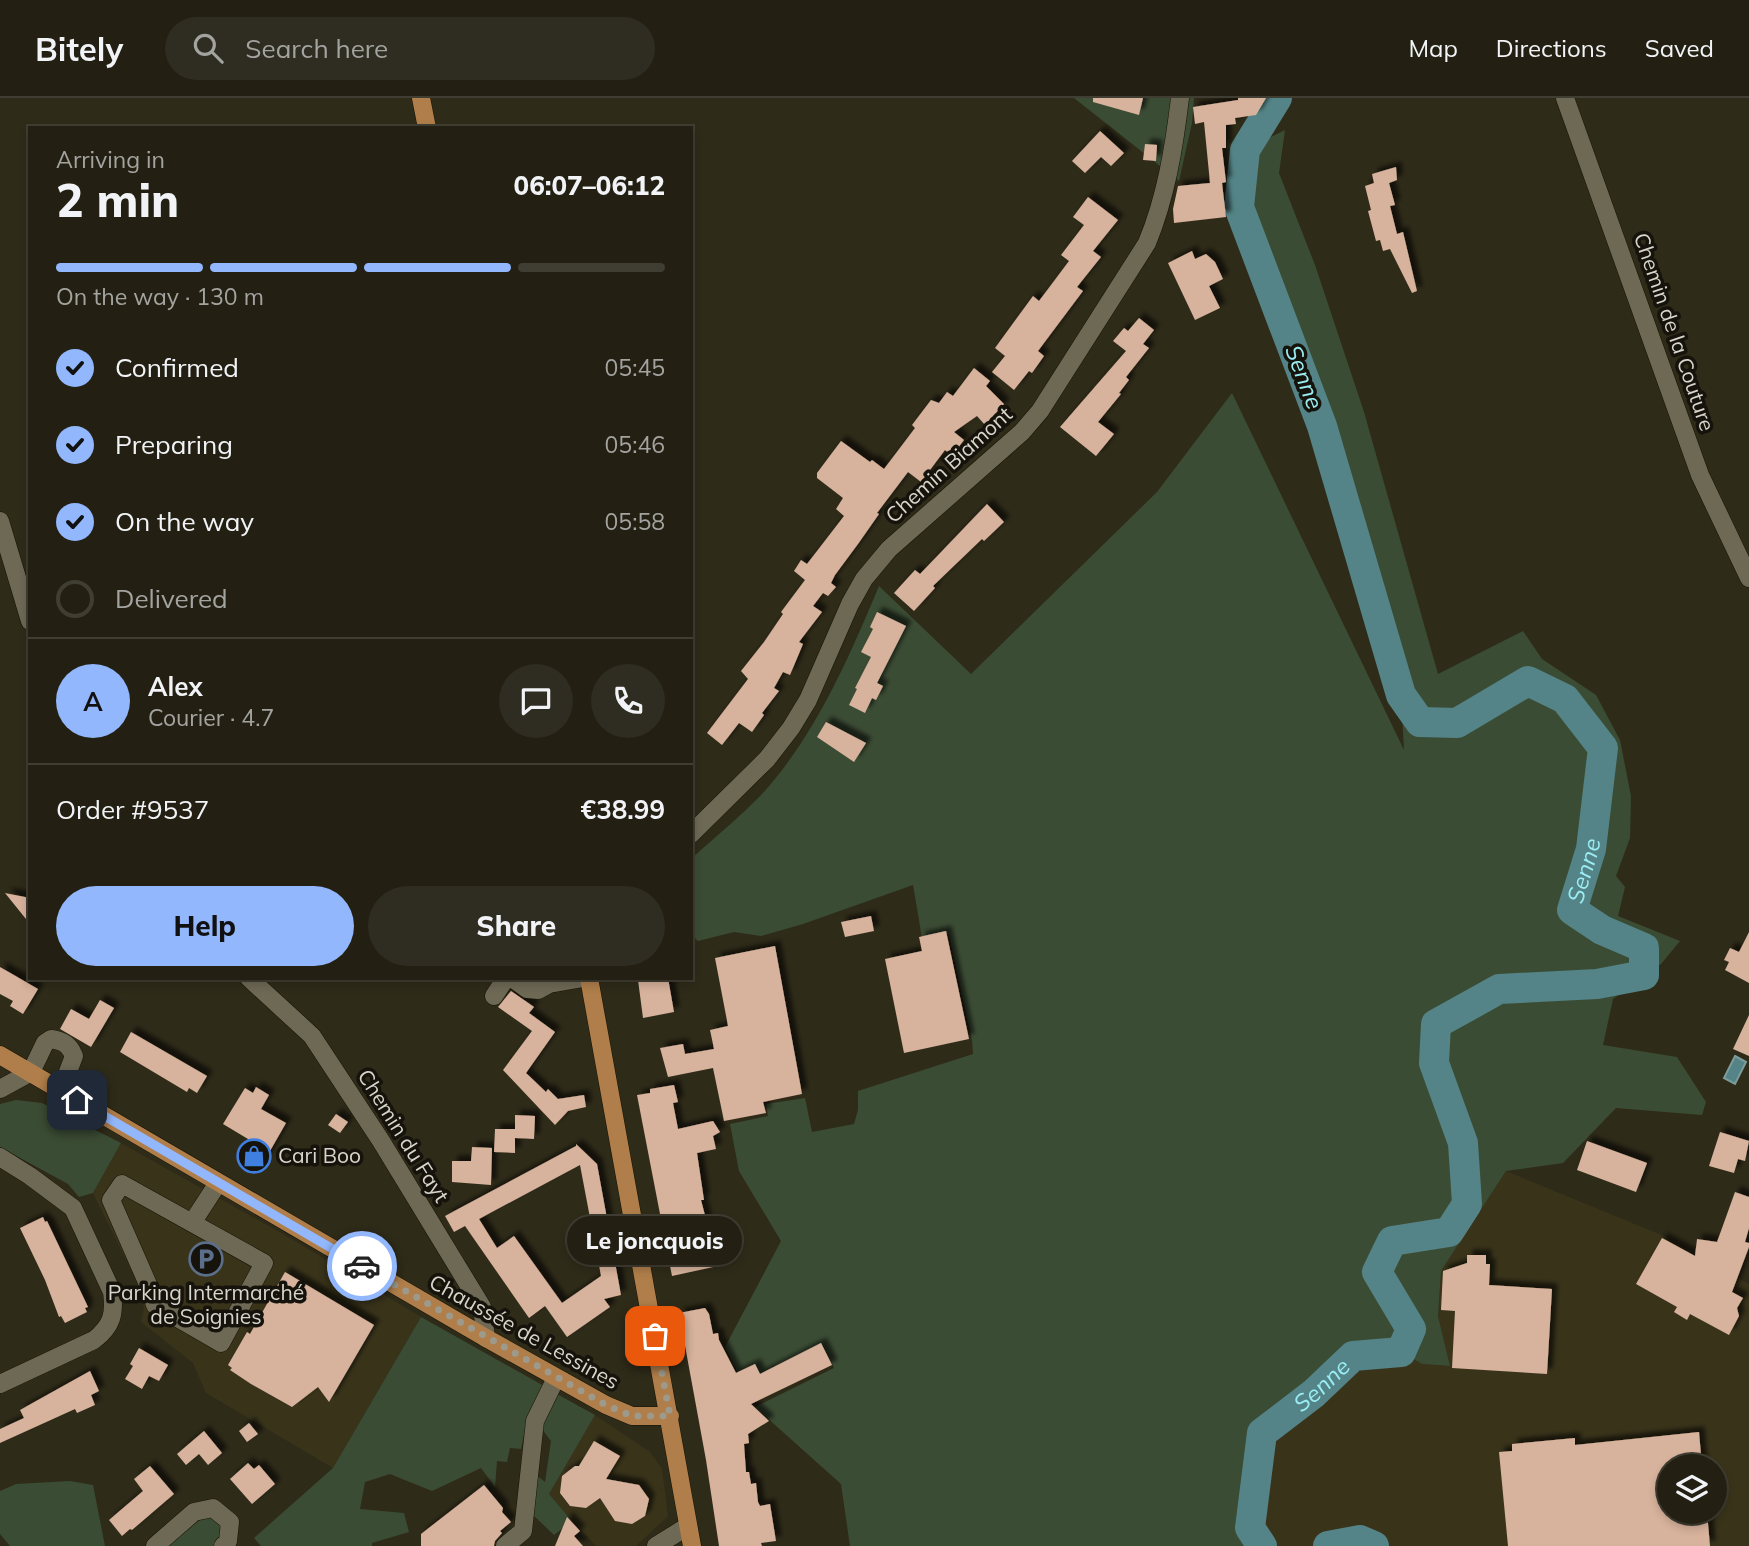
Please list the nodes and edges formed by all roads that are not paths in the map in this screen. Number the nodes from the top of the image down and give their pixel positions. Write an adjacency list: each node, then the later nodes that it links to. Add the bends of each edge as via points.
1 (421, 98): 4 (main road)
2 (1180, 98): 8 (street, Chemin Biamont, via 1167,181 1147,243 1040,411 889,549 850,604 791,728 767,759)
3 (1565, 98): 6 (street, Chemin de la Couture, via 1700,475)
4 (427, 126)
5 (0, 521): 7 (street)
6 (1749, 578)
7 (28, 614)
8 (693, 832)
9 (251, 980): 23 (street, Chemin du Fayt, via 312,1036 381,1141 482,1307)
10 (505, 980): 15 (street)
11 (515, 980): 14 (street, via 527,989 538,990)
12 (574, 980): 14 (street)
13 (586, 980): 26 (main road)
14 (540, 983)
15 (495, 996)
16 (0, 1055): 17 (main road, Chaussée de Lessines)
17 (31, 1072): 18 (street); 19 (main road, Chaussée de Lessines); 19 (street, via 51,1039 70,1046 74,1056)
18 (0, 1088)
19 (61, 1090): 21 (main road, Chaussée de Lessines)
20 (0, 1157): 25 (street, via 73,1208 112,1292 114,1306 113,1319 94,1339)
21 (218, 1183): 22 (street); 23 (main road, Chaussée de Lessines)
22 (192, 1223): 22 (street, via 264,1263 221,1343 155,1305 111,1200 122,1184)
23 (486, 1338): 24 (main road, Chaussée de Lessines)
24 (556, 1378): 26 (main road, Chaussée de Lessines, via 632,1416); 30 (street, via 535,1422 523,1531)
25 (0, 1384)
26 (670, 1416): 27 (main road)
27 (688, 1526): 31 (street); 32 (main road)
28 (155, 1546): 29 (street, via 194,1511 213,1508 230,1522)
29 (223, 1546)
30 (505, 1546)
31 (656, 1546)
32 (692, 1546)

